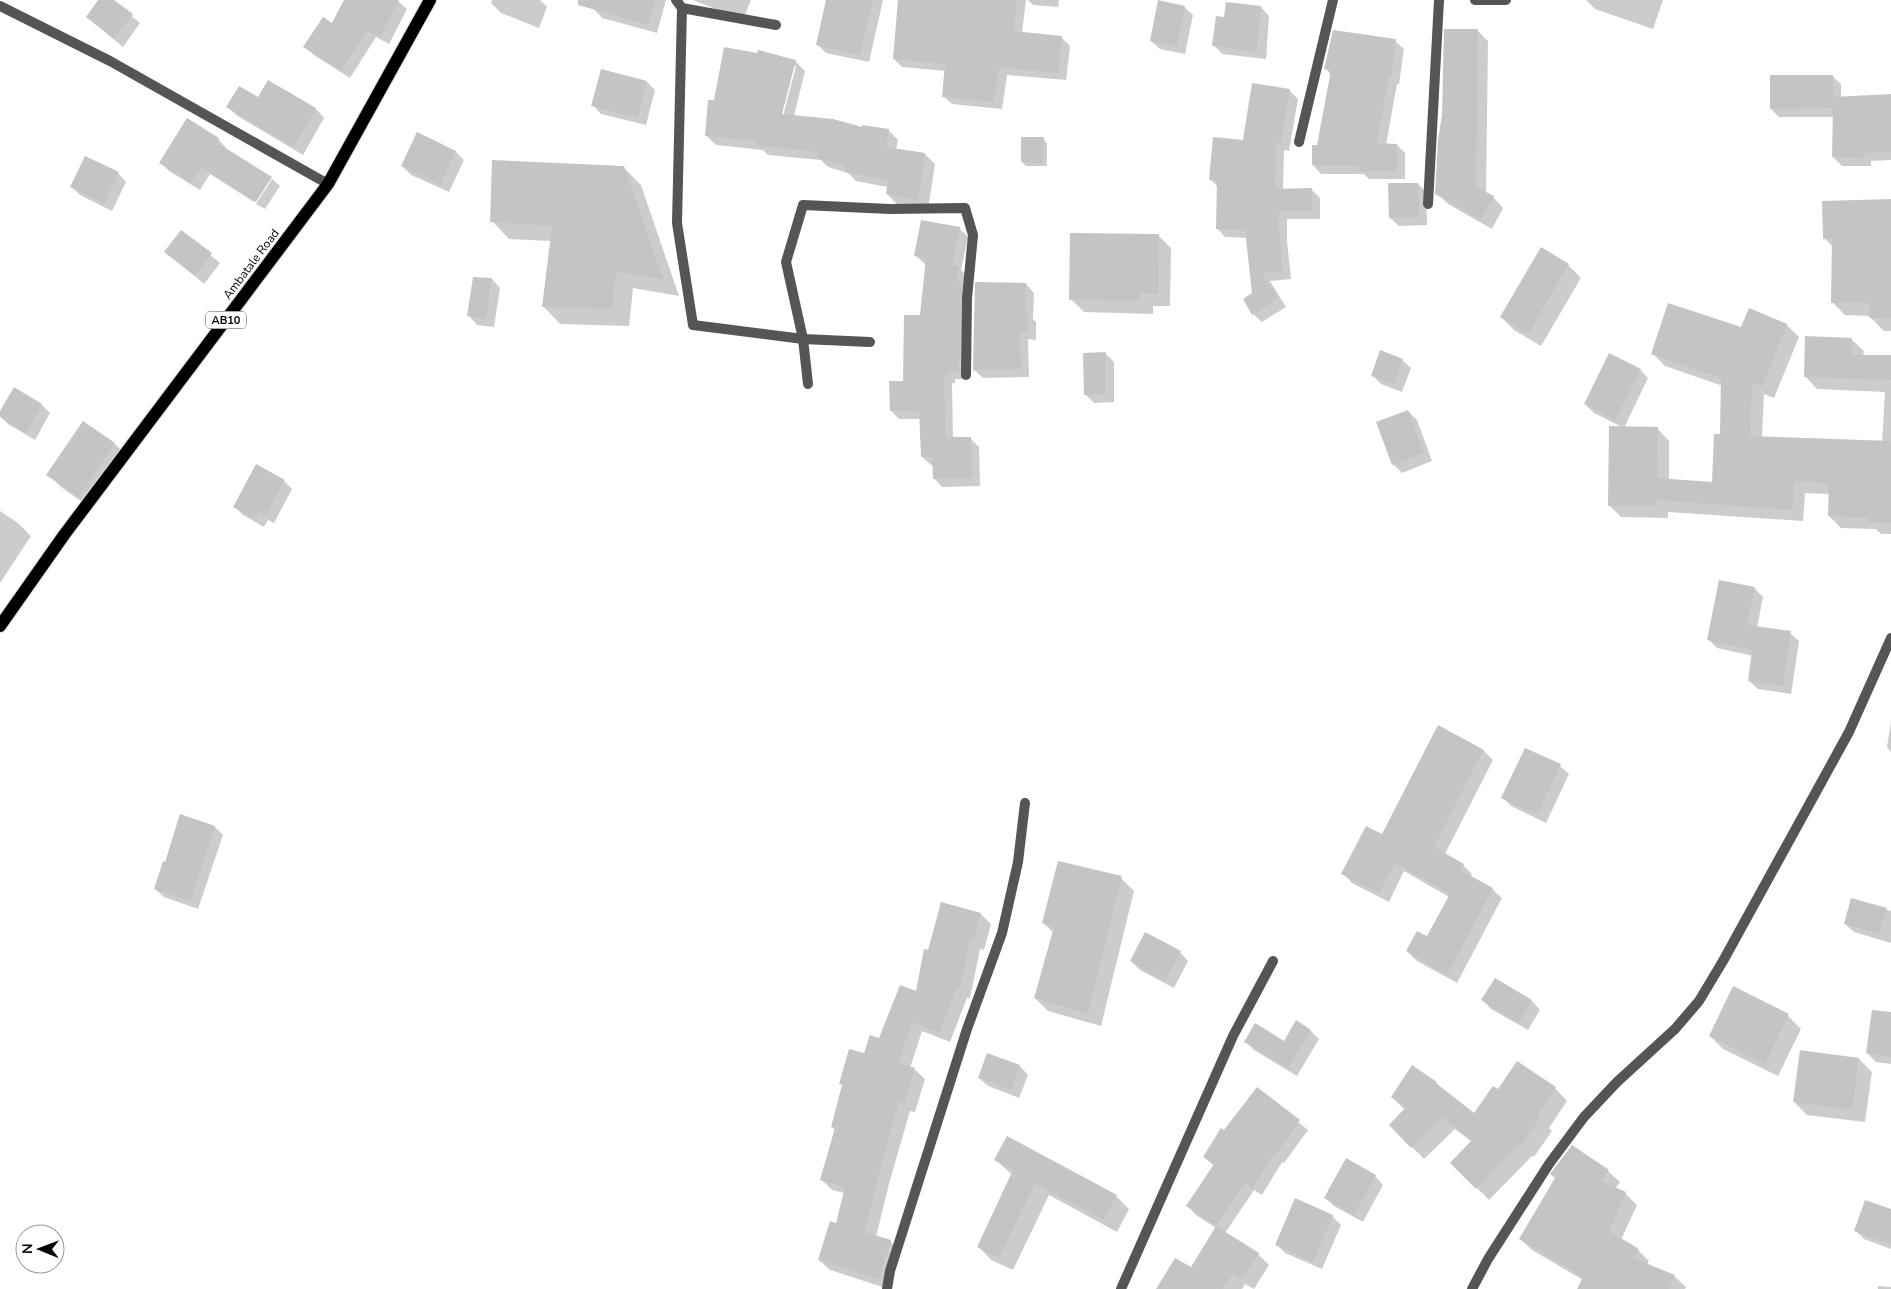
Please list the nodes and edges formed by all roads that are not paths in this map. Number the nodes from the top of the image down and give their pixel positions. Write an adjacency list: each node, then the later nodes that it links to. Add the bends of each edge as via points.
1 (430, 0): 10 (main road, Ambatale Road / AB10)
2 (1333, 0): 9 (street)
3 (1439, 0): 11 (street)
4 (1475, 0): 5 (street)
5 (1506, 0)
6 (679, 4): 8 (street); 12 (street, via 677,223 693,325)
7 (0, 6): 10 (street, via 110,61)
8 (776, 25)
9 (1299, 142)
10 (328, 184): 16 (main road, Ambatale Road / AB10, via 64,535)
11 (1428, 204)
12 (803, 339): 13 (street); 14 (street, via 786,262 803,204 890,209 964,208 973,235 967,298); 15 (street)
13 (870, 342)
14 (966, 375)
15 (808, 384)
16 (0, 626)
17 (1891, 638): 22 (street, via 1849,732 1699,1001 1675,1029 1584,1117 1539,1180)
18 (1025, 803): 20 (street, via 1018,862 1002,933 967,1029)
19 (1273, 960): 21 (street, via 1233,1036)
20 (887, 1289)
21 (1121, 1289)
22 (1472, 1289)

